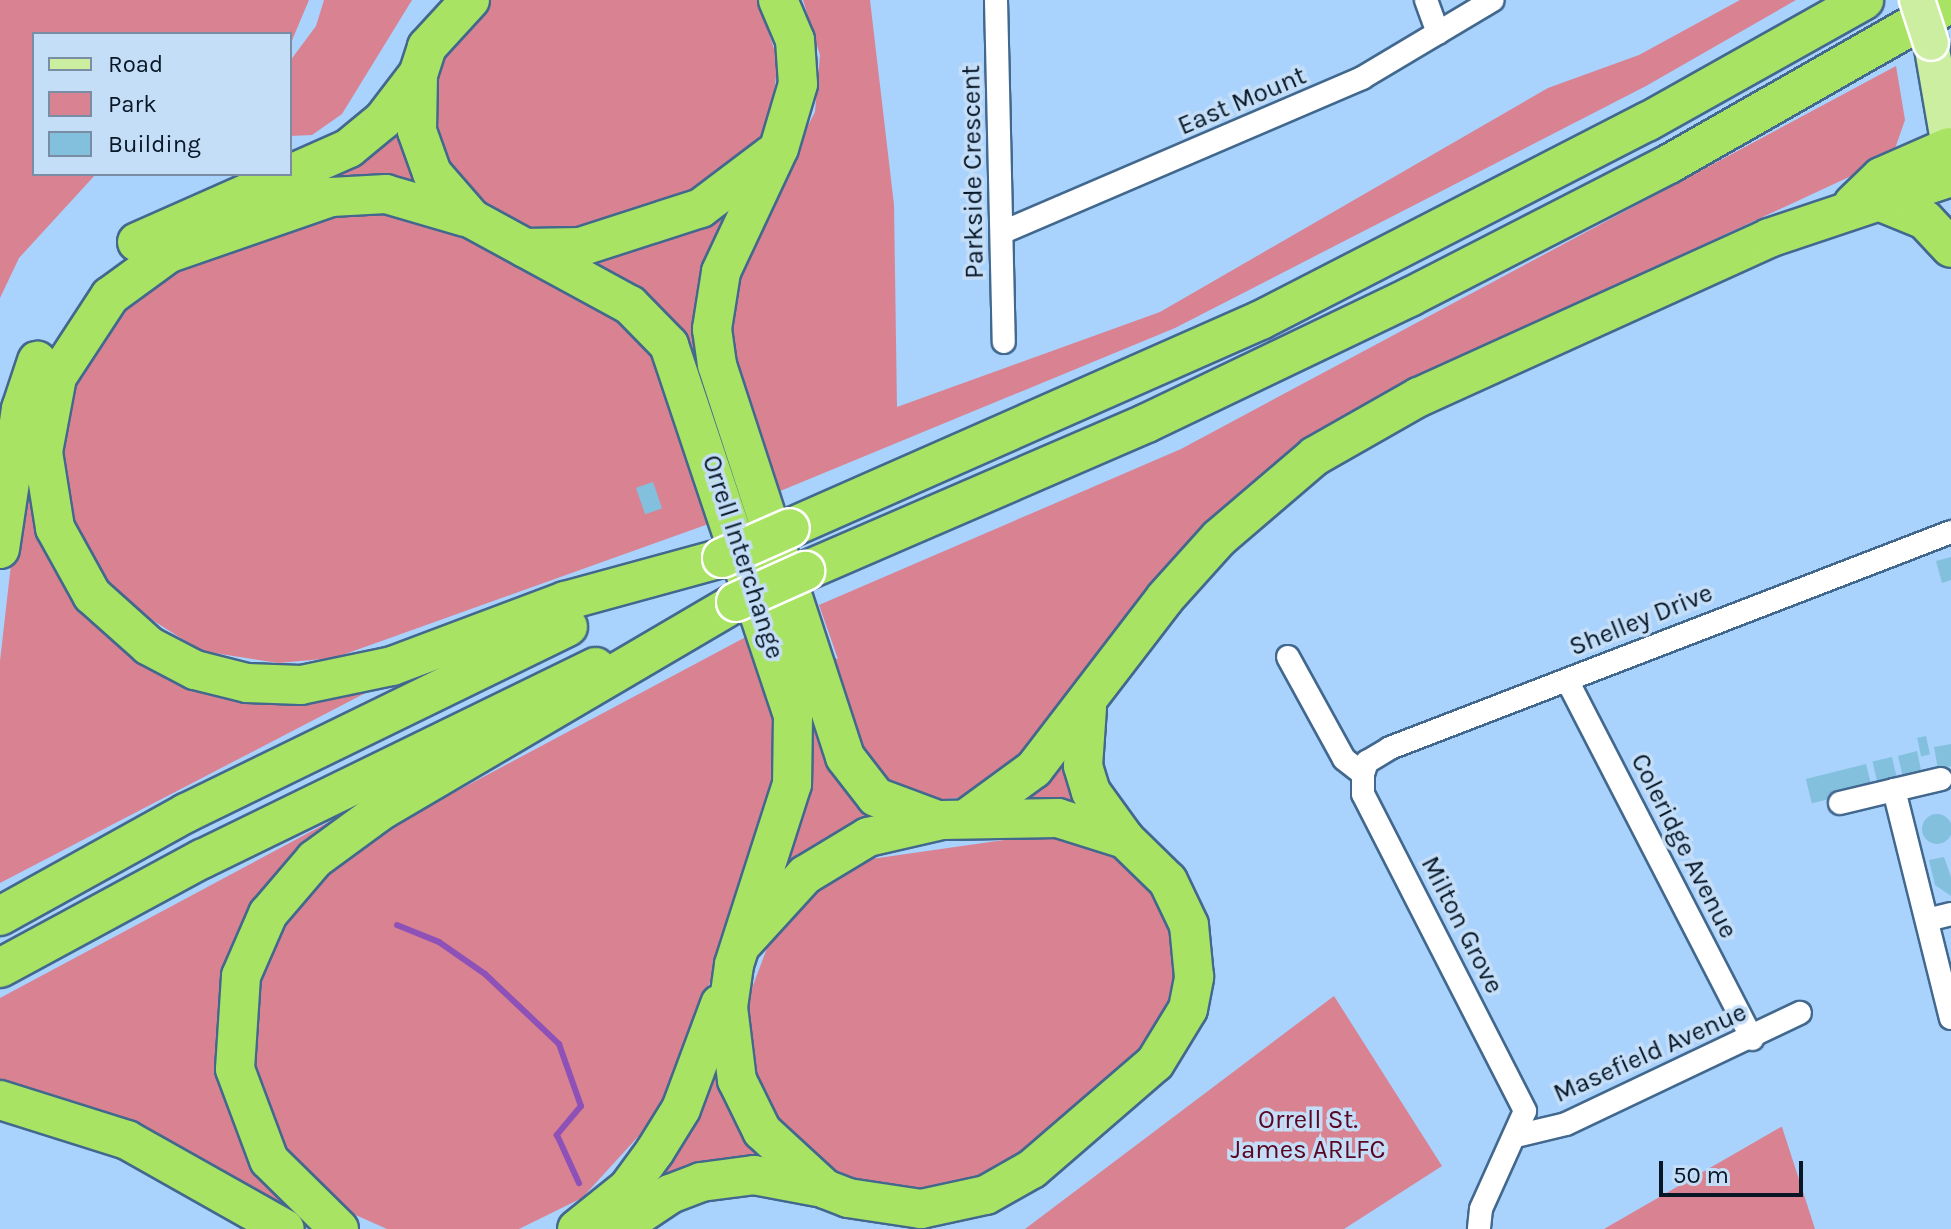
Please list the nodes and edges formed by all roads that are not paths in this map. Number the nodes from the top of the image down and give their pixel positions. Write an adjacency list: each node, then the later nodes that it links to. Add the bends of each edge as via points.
1 (430, 0): 11 (highway, Orrell Interchange)
2 (470, 0): 11 (highway)
3 (778, 0): 12 (highway, Orrell Interchange, via 798,64)
4 (996, 0): 18 (street, Parkside Crescent)
5 (1426, 0): 10 (street)
6 (1493, 0): 10 (street, East Mount)
7 (1864, 0): 24 (highway, bridge, via 1647,122 1261,320)
8 (1917, 0): 13 (main road, bridge, via 1931,43)
9 (1951, 3): 25 (highway, bridge, via 1669,164 1410,297 1147,423)
10 (1438, 33): 18 (street, East Mount, via 1349,85)
11 (423, 60): 14 (highway, via 383,120 349,148); 17 (highway, Orrell Interchange, via 417,131 426,160)
12 (779, 148): 19 (highway, via 701,208 580,247); 33 (highway, Orrell Interchange, via 721,272 712,329 717,365 850,767 888,805)
13 (1950, 162): 16 (highway, via 1881,177)
14 (292, 173)
15 (286, 176): 23 (highway, via 138,242 77,295 27,385)
16 (1868, 204): 20 (highway, via 1925,220); 28 (highway, via 1500,359 1315,456 1174,588)
17 (472, 219): 19 (highway, Orrell Interchange); 24 (highway, via 386,194 331,197 169,253 110,296 67,355 45,427 48,503 84,584 128,631 172,659 247,683 301,685 392,666 565,601)
18 (1003, 232): 21 (street, Parkside Crescent)
19 (523, 248): 38 (highway, Orrell Interchange, via 630,305 669,345 772,643 793,716 795,768)
20 (1951, 248)
21 (1004, 342)
22 (1951, 532): 27 (street, Shelley Drive)
23 (0, 549)
24 (722, 558): 36 (highway, via 488,663 186,813)
25 (736, 602): 39 (highway, via 493,713); 47 (highway, via 382,810 315,859 268,914 241,976 235,1069 269,1160)
26 (1288, 657): 29 (street, Milton Grove, via 1344,759)
27 (1567, 680): 29 (street, Shelley Drive, via 1377,753); 42 (street, Coleridge Avenue)
28 (1087, 708): 33 (highway, via 1022,781); 34 (highway, via 1086,776)
29 (1363, 774): 44 (street, Milton Grove, via 1363,794 1519,1095)
30 (1941, 779): 31 (street)
31 (1894, 790): 32 (street); 37 (street)
32 (1840, 803)
33 (954, 819): 34 (highway, Orrell Interchange, via 1058,818); 38 (highway, Orrell Interchange, via 881,833 830,857)
34 (1125, 839): 45 (highway, Orrell Interchange, via 1173,889 1195,956 1188,1009 1155,1063 1032,1169 986,1195 901,1209)
35 (1951, 914): 37 (street)
36 (0, 916)
37 (1927, 920): 41 (street)
38 (738, 954): 45 (highway, Orrell Interchange, via 728,1042 747,1106 777,1149); 48 (highway, via 681,1109 628,1188)
39 (0, 968)
40 (1800, 1013): 42 (street, Masefield Avenue)
41 (1951, 1018)
42 (1752, 1039): 44 (street, Masefield Avenue, via 1566,1124)
43 (0, 1100): 46 (highway, via 127,1140)
44 (1520, 1135): 50 (street, via 1491,1183)
45 (825, 1189): 49 (highway, via 776,1177 727,1177 670,1194)
46 (285, 1229)
47 (339, 1229)
48 (577, 1229)
49 (618, 1229)
50 (1479, 1229)

